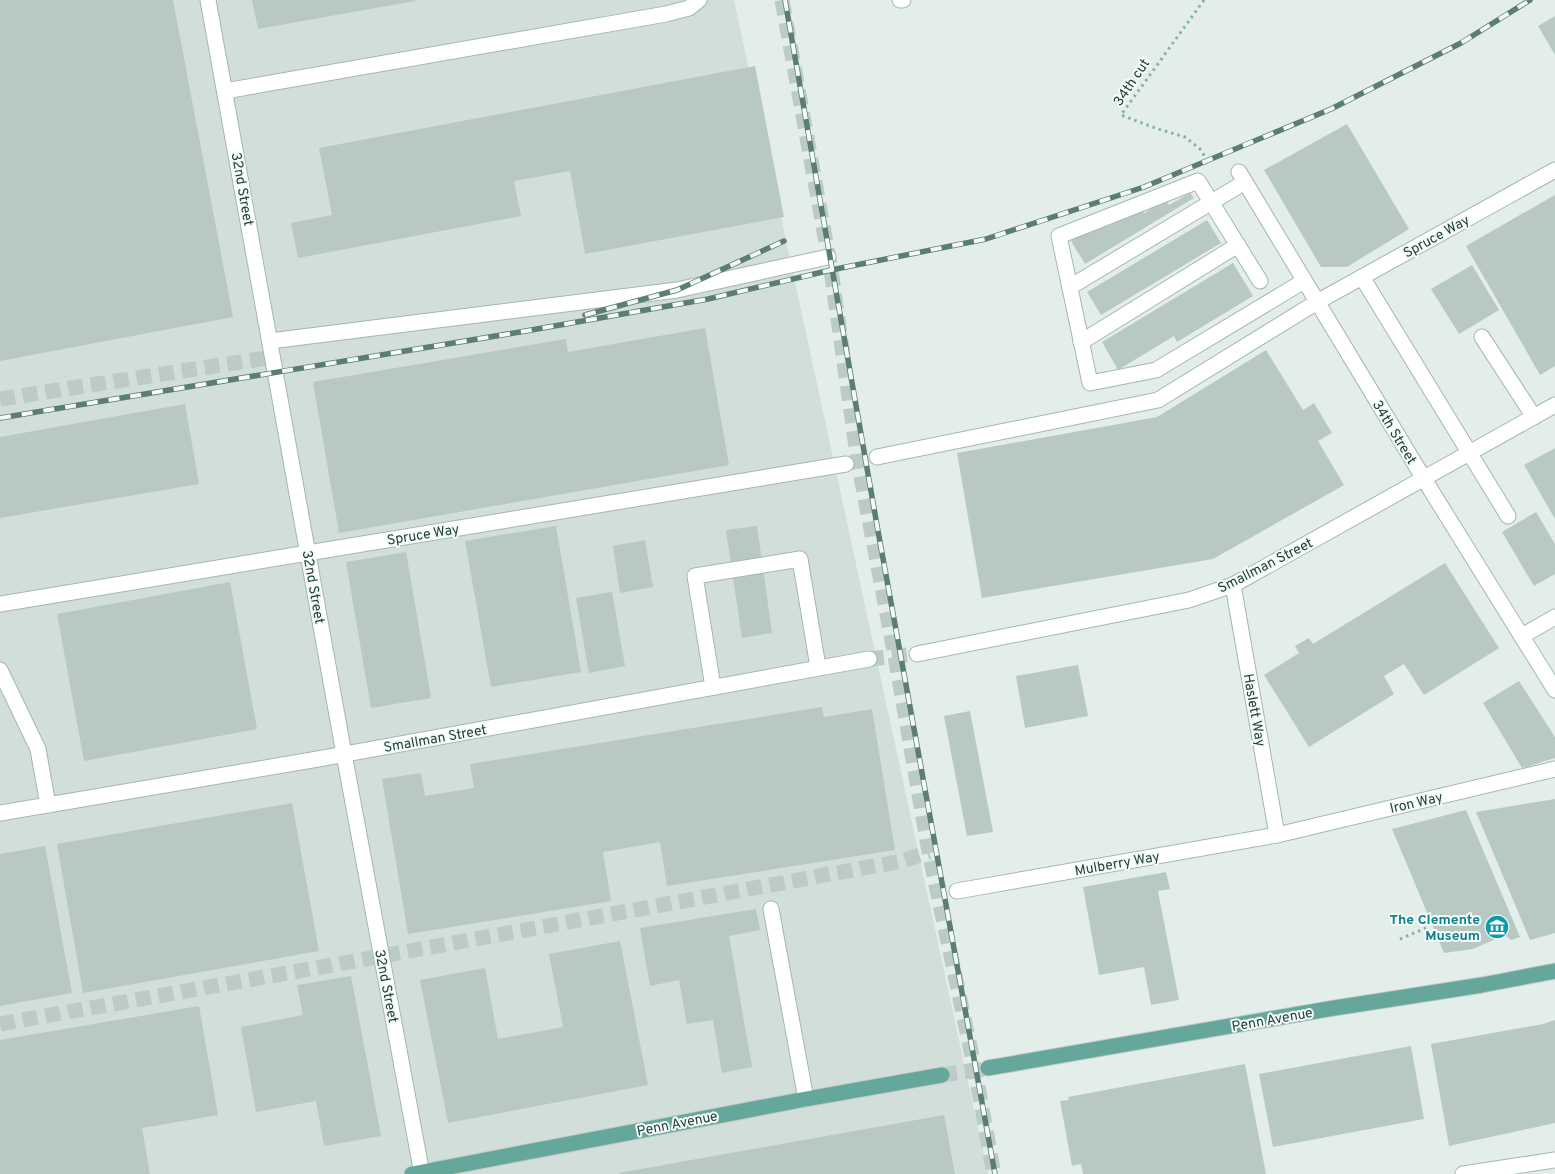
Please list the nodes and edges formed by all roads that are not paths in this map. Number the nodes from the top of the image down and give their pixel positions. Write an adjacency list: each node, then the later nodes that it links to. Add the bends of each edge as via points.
1 (208, 0): 3 (street, 32nd Street)
2 (699, 0): 3 (street, via 689,8 666,14)
3 (225, 91): 14 (street, 32nd Street)
4 (1555, 170): 8 (street, Spruce Way)
5 (1211, 202): 6 (street); 9 (street, 34th Street, via 1242,177); 11 (street); 11 (street, via 1198,180 1059,236)
6 (1238, 245): 10 (street); 15 (street)
7 (828, 257): 14 (street, via 677,290)
8 (1362, 277): 12 (street, Spruce Way); 18 (street)
9 (1304, 280): 12 (street, 34th Street); 15 (street, via 1156,370 1090,383)
10 (1260, 281)
11 (1070, 287): 15 (street)
12 (1317, 302): 19 (street, Spruce Way, via 1158,400); 21 (street, 34th Street)
13 (1482, 337): 17 (street)
14 (270, 341): 23 (street, 32nd Street)
15 (1081, 342)
16 (1555, 405): 17 (street, Smallman Street)
17 (1534, 418): 18 (street, Smallman Street)
18 (1470, 453): 21 (street, Smallman Street); 22 (street)
19 (877, 458)
20 (846, 464): 23 (street, Spruce Way)
21 (1424, 479): 24 (street, Smallman Street); 27 (street, 34th Street)
22 (1508, 516)
23 (308, 552): 25 (street, Spruce Way); 34 (street, 32nd Street)
24 (1233, 585): 28 (street, Smallman Street, via 1189,600); 38 (street, Haslett Way)
25 (0, 604)
26 (1555, 617): 27 (street)
27 (1522, 636): 33 (street, 34th Street)
28 (917, 654)
29 (869, 658): 30 (street, Smallman Street)
30 (818, 668): 32 (street, Smallman Street); 32 (street, via 800,559 695,576)
31 (0, 670): 36 (street, via 38,749)
32 (713, 687): 34 (street, Smallman Street)
33 (1555, 690)
34 (344, 754): 36 (street, Smallman Street); 46 (street, 32nd Street)
35 (1555, 769): 38 (street, Iron Way)
36 (48, 805): 37 (street, Smallman Street)
37 (0, 813)
38 (1277, 835): 39 (street, Mulberry Way)
39 (957, 890)
40 (771, 909): 44 (street)
41 (1555, 971): 42 (main road, Penn Avenue)
42 (988, 1068)
43 (942, 1075): 44 (main road, Penn Avenue)
44 (806, 1099): 46 (main road, Penn Avenue)
45 (1555, 1160): 47 (street)
46 (419, 1173)
47 (1463, 1174)

